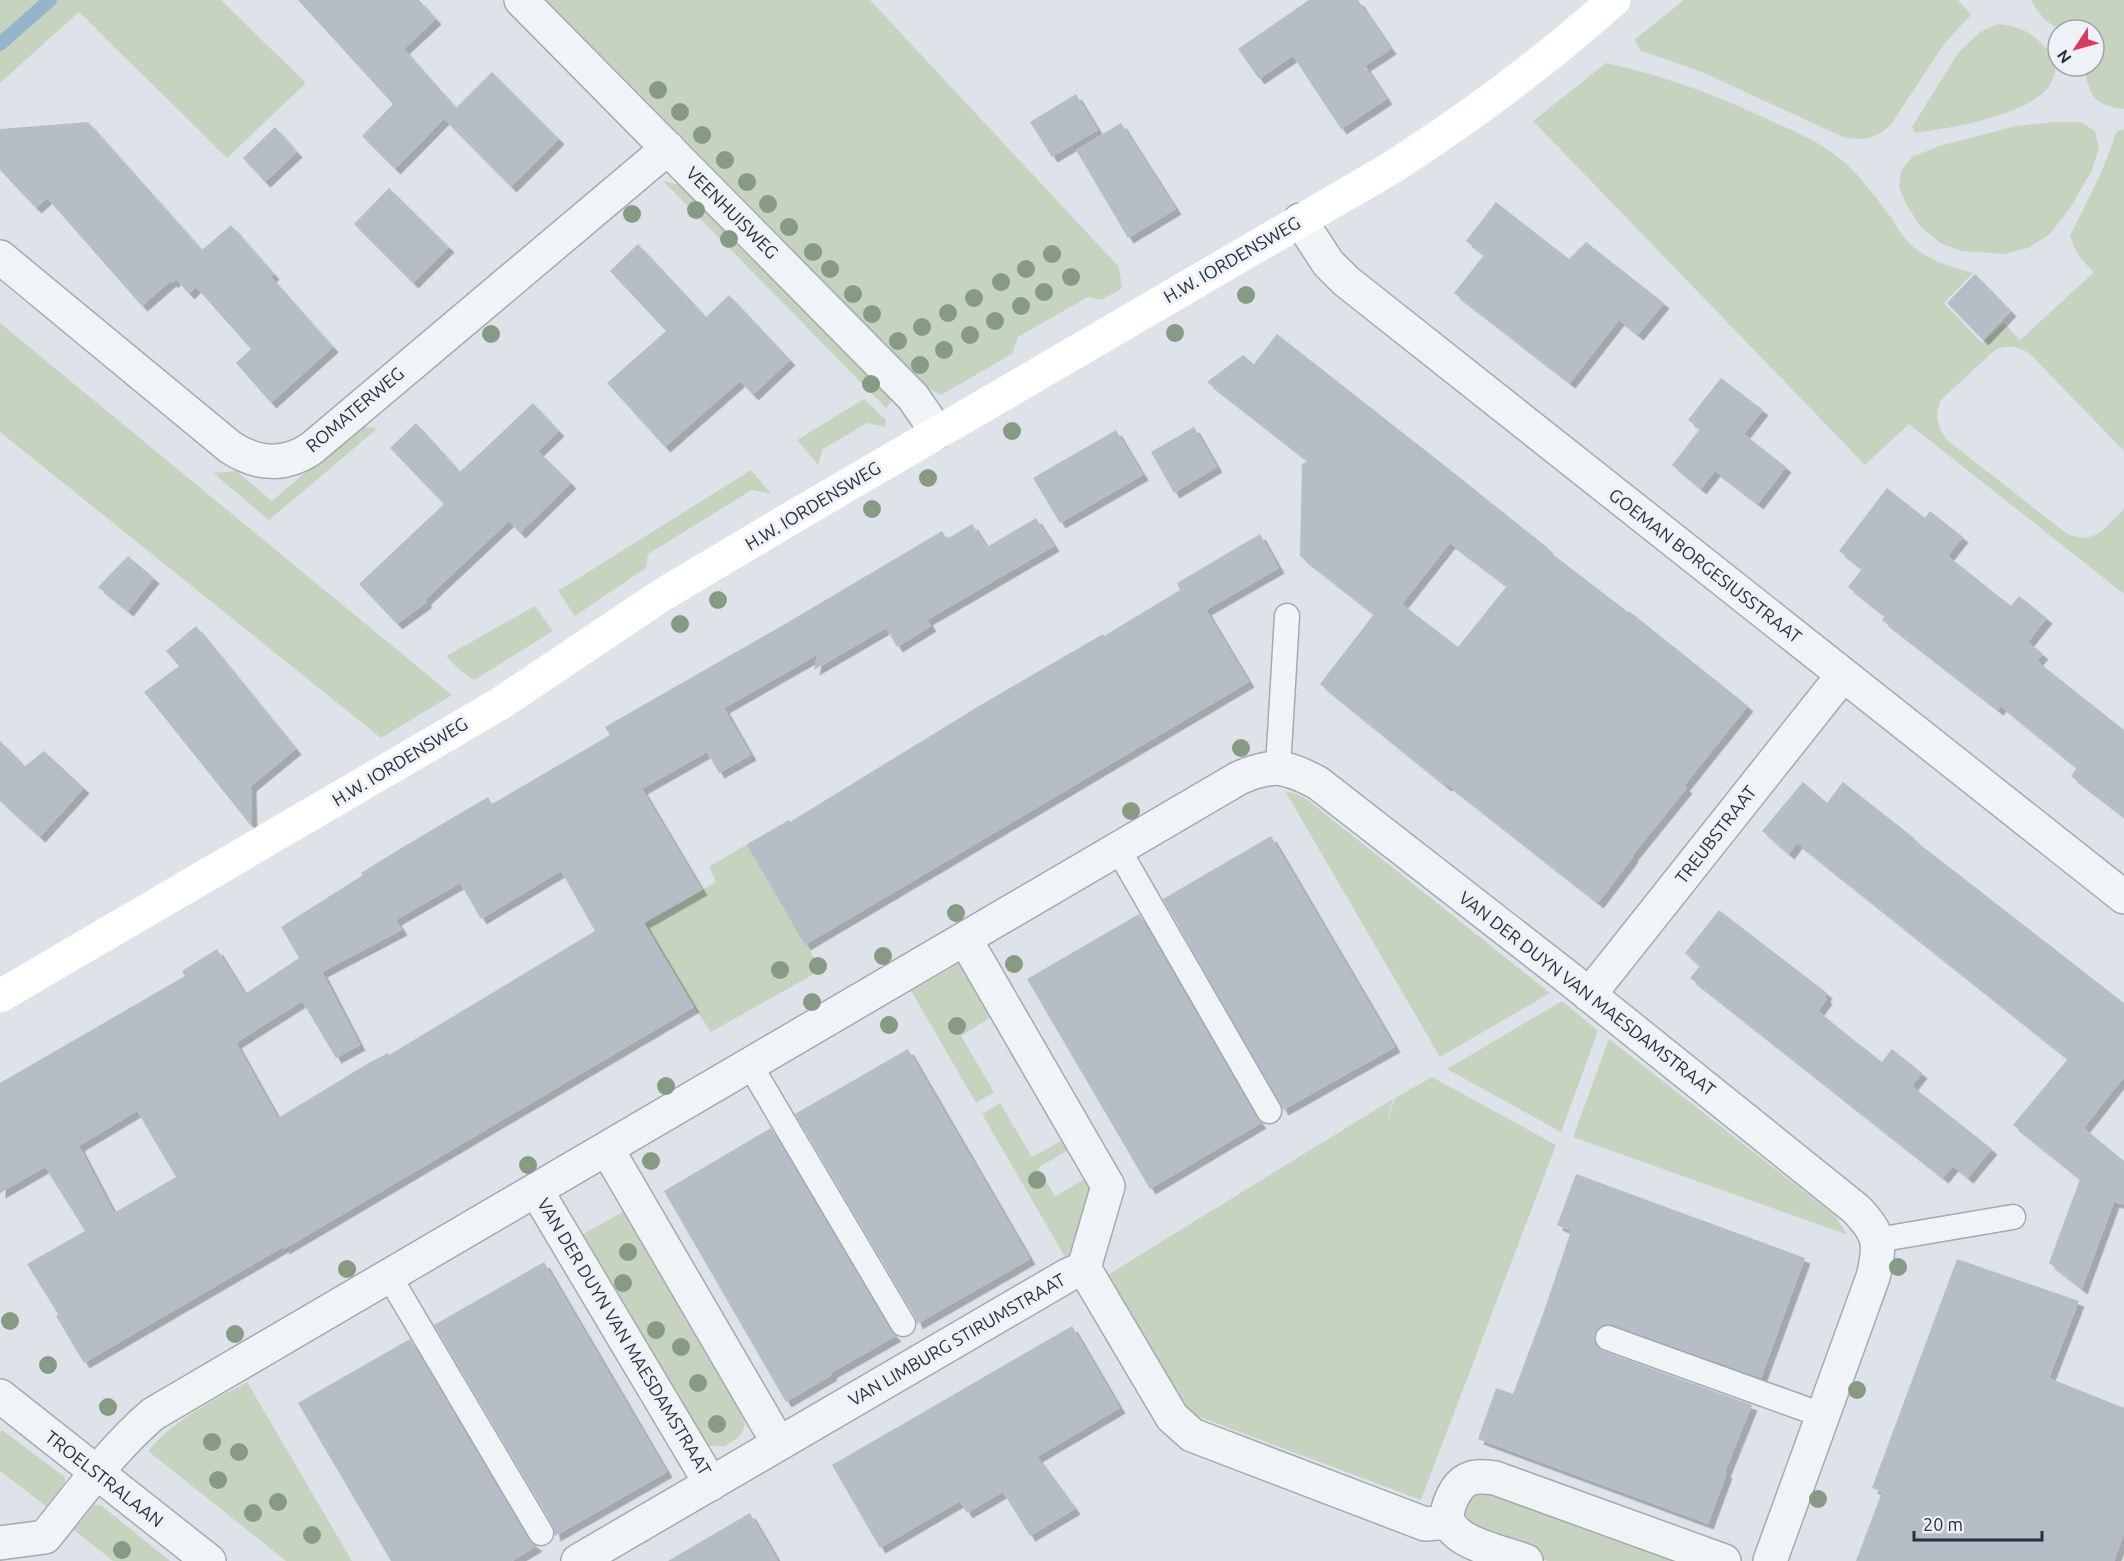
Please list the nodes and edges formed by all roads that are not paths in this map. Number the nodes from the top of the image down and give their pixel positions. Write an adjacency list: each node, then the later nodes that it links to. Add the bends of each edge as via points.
1 (521, 0): 3 (street, VEENHUISWEG)
2 (1614, 0): 4 (main road, H.W. IORDENSWEG, via 1518,81 1455,127)
3 (668, 148): 5 (street, ROMATERWEG, via 312,448 285,461 262,462 241,454); 6 (street, VEENHUISWEG, via 913,397)
4 (1300, 220): 6 (main road, H.W. IORDENSWEG); 8 (street, GOEMAN BORGESIUSSTRAAT, via 1328,263 1346,281)
5 (0, 257)
6 (937, 432): 14 (main road, H.W. IORDENSWEG, via 662,596 501,703)
7 (1287, 616): 9 (lane)
8 (1842, 675): 11 (street, GOEMAN BORGESIUSSTRAAT); 13 (street, TREUBSTRAAT)
9 (1278, 768): 10 (street, VAN DER DUYN VAN MAESDAMSTRAAT, via 1260,768 1239,778); 13 (street, VAN DER DUYN VAN MAESDAMSTRAAT, via 1298,772 1318,783)
10 (1118, 849): 12 (street, VAN DER DUYN VAN MAESDAMSTRAAT); 16 (lane)
11 (2124, 897)
12 (965, 939): 15 (street, VAN DER DUYN VAN MAESDAMSTRAAT); 21 (street, via 1108,1186)
13 (1589, 995): 20 (street, VAN DER DUYN VAN MAESDAMSTRAAT, via 1856,1209 1871,1224)
14 (0, 996)
15 (750, 1065): 17 (street, VAN DER DUYN VAN MAESDAMSTRAAT); 23 (lane)
16 (1269, 1111)
17 (607, 1149): 18 (street, VAN DER DUYN VAN MAESDAMSTRAAT); 27 (street)
18 (536, 1190): 22 (street, VAN DER DUYN VAN MAESDAMSTRAAT); 29 (street, VAN DER DUYN VAN MAESDAMSTRAAT)
19 (2013, 1217): 20 (lane)
20 (1877, 1240): 26 (street, via 1873,1277)
21 (1083, 1268): 27 (street, VAN LIMBURG STIRUMSTRAAT); 30 (street, VAN LIMBURG STIRUMSTRAAT, via 1172,1417 1192,1435 1425,1524)
22 (389, 1276): 28 (street, VAN DER DUYN VAN MAESDAMSTRAAT, via 153,1414); 31 (lane)
23 (903, 1324)
24 (1608, 1338): 26 (lane)
25 (0, 1396): 28 (street, TROELSTRALAAN)
26 (1822, 1415): 37 (street)
27 (779, 1444): 29 (street, VAN LIMBURG STIRUMSTRAAT)
28 (97, 1473): 32 (street, VAN DER DUYN VAN MAESDAMSTRAAT, via 45,1537); 33 (street, TROELSTRALAAN)
29 (711, 1484): 34 (street, VAN LIMBURG STIRUMSTRAAT)
30 (1448, 1522): 35 (street, via 1457,1534); 36 (street, via 1457,1488 1467,1480 1495,1478)
31 (541, 1533)
32 (0, 1543)
33 (209, 1561)
34 (578, 1561)
35 (1526, 1561)
36 (1724, 1561)
37 (1770, 1561)

